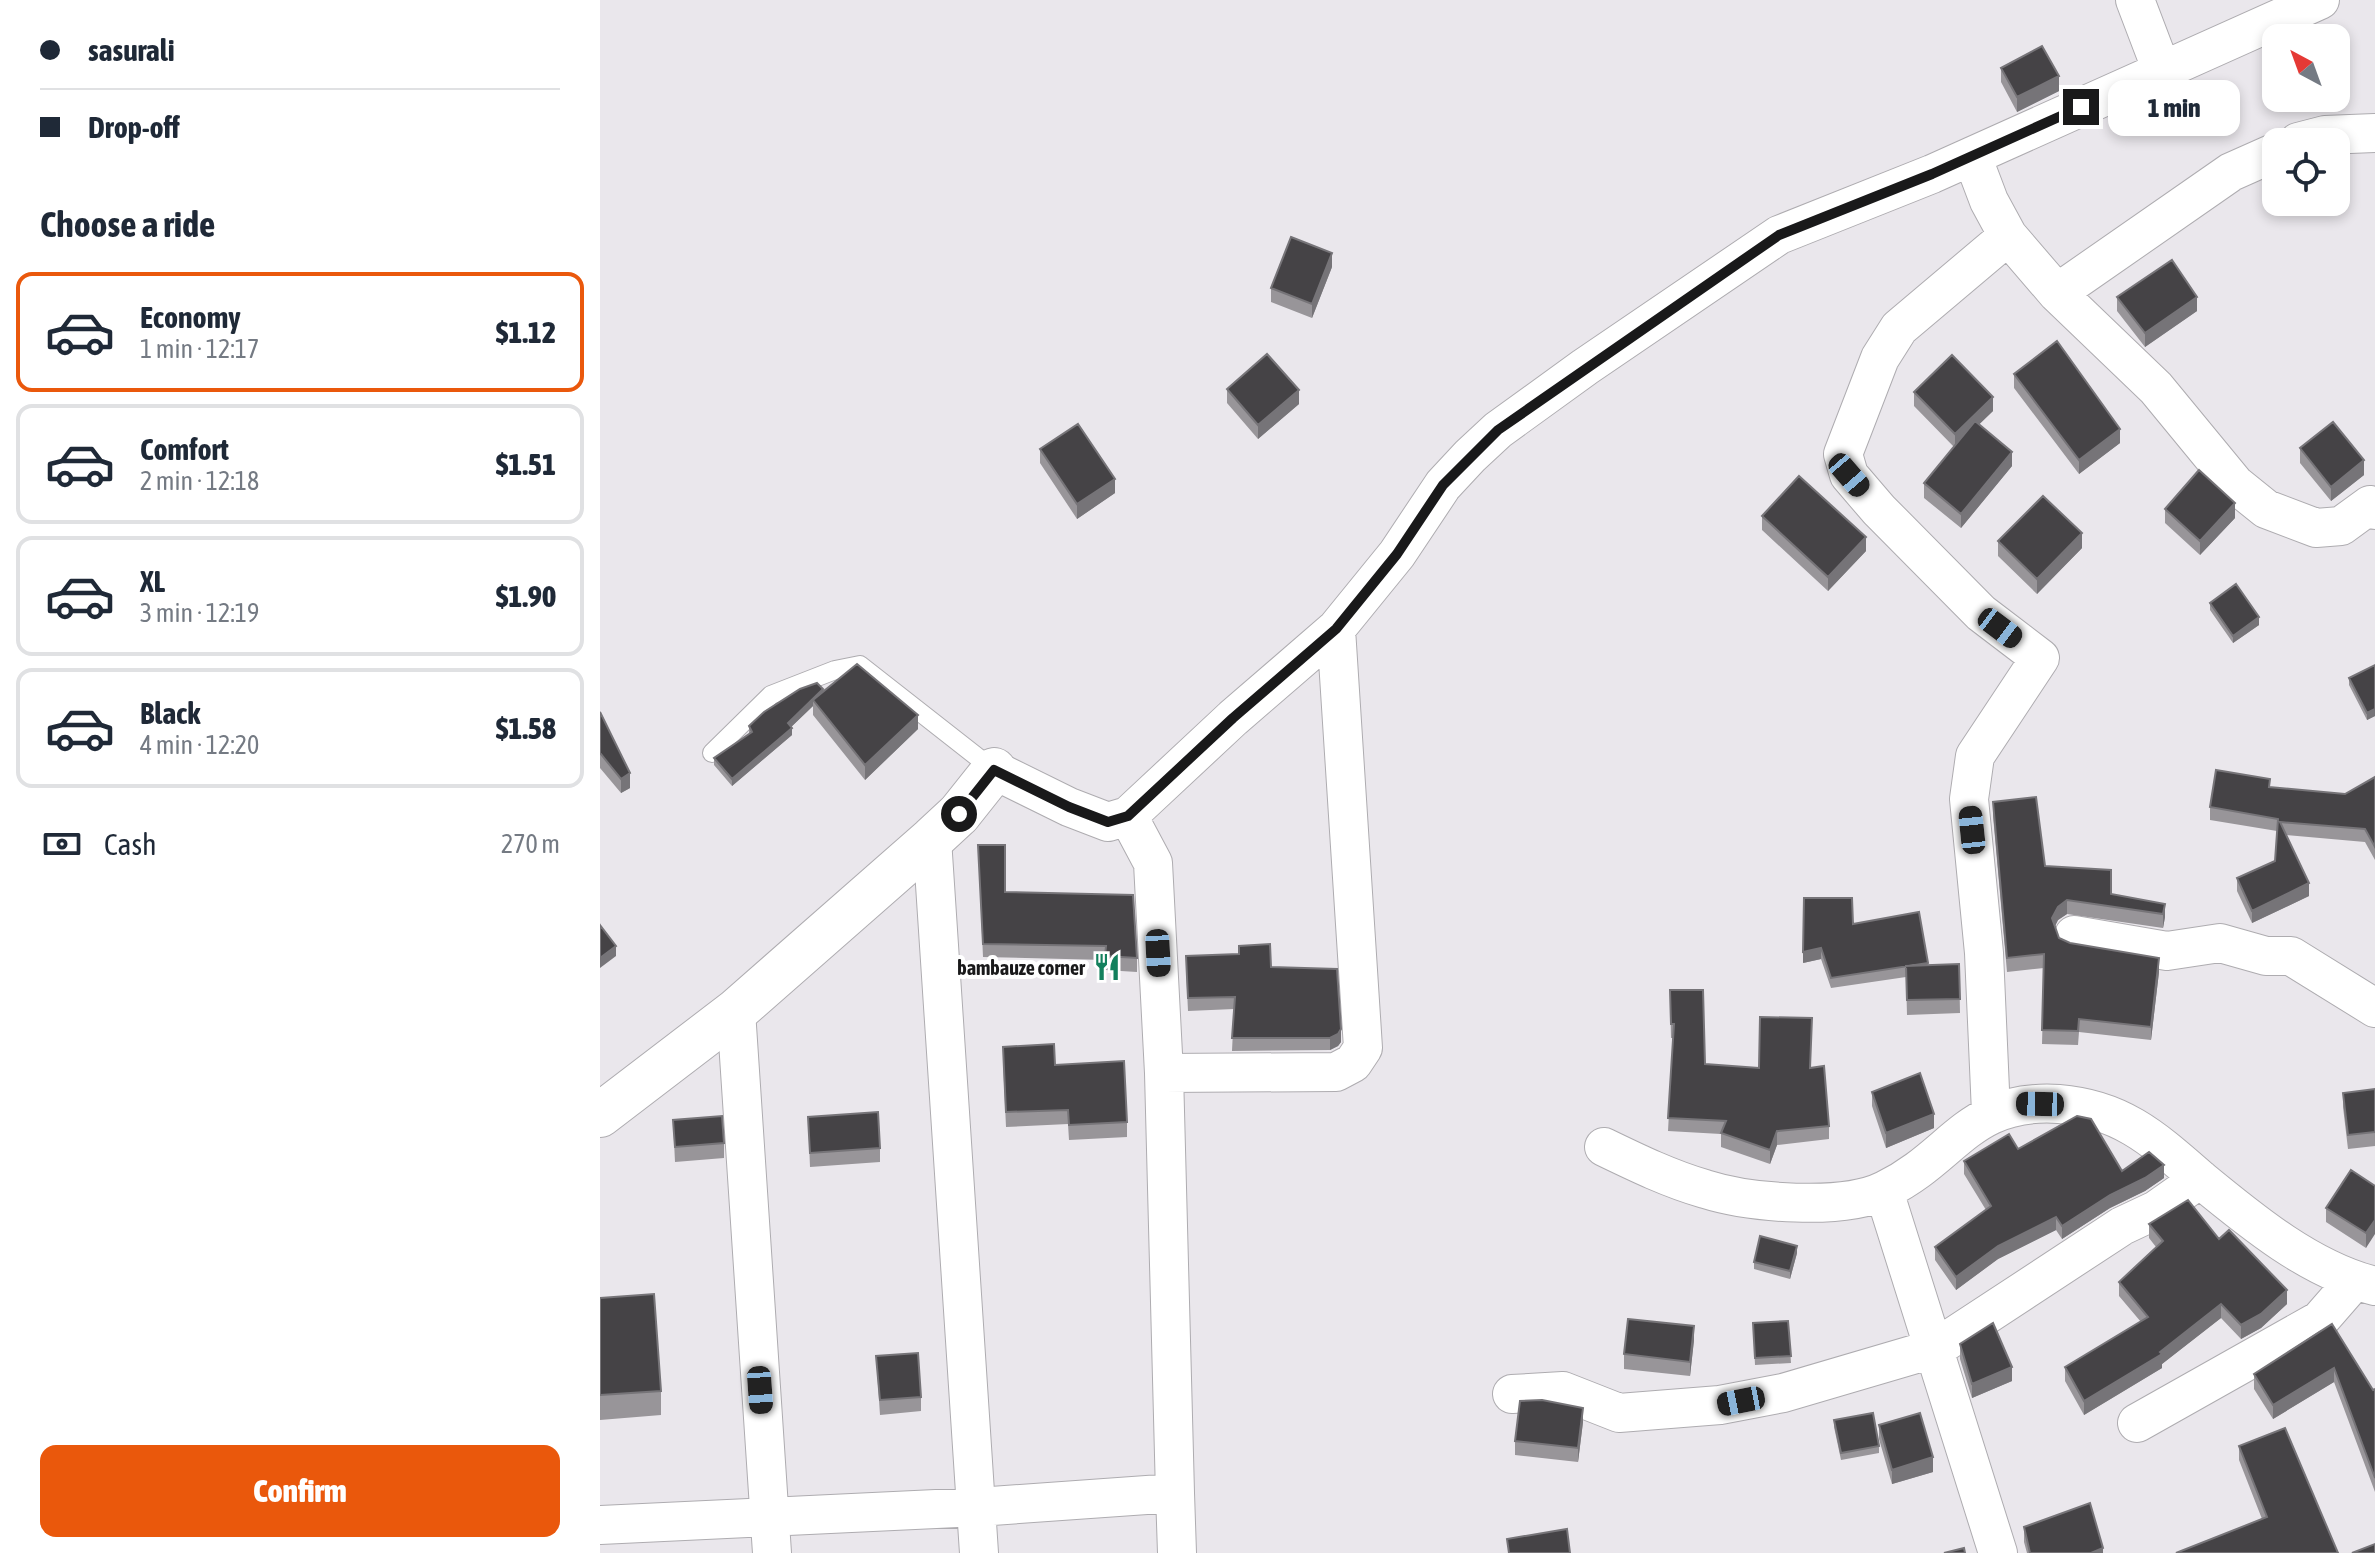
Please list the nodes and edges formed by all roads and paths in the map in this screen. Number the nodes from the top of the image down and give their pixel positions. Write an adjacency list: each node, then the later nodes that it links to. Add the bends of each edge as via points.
1 (2135, 0): 3 (street)
2 (2320, 0): 3 (street)
3 (2162, 71): 6 (street)
4 (2375, 133): 5 (street)
5 (2350, 134)
6 (1972, 156): 8 (street); 11 (street, via 1779,235 1498,430 1443,485 1397,554)
7 (2262, 158): 9 (street, via 2231,172)
8 (2008, 236): 9 (street); 20 (street, via 1899,328 1880,358 1843,454 1849,475 1879,510 1981,613 2040,658 1975,756 1969,799 1984,953)
9 (2057, 293): 10 (street, via 2156,388 2235,484 2266,509 2316,528 2341,526)
10 (2373, 505)
11 (1336, 629): 14 (street); 19 (street, via 1363,1048 1353,1063 1336,1072)
12 (712, 753): 13 (lane, via 771,695 860,665)
13 (994, 770): 14 (street, via 1108,822); 15 (street)
14 (1128, 816): 19 (street, via 1153,863)
15 (932, 839): 18 (street); 30 (street)
16 (2074, 935): 17 (street, via 2167,951 2220,943 2266,956 2291,956)
17 (2375, 1008)
18 (736, 1011): 21 (street); 31 (street)
19 (1164, 1073): 29 (street)
20 (1991, 1113): 23 (street, via 2020,1104 2088,1108 2148,1133); 24 (street)
21 (600, 1115)
22 (1604, 1147): 24 (street, via 1707,1190 1757,1199 1824,1202)
23 (2200, 1179): 25 (street, via 2292,1248); 26 (street)
24 (1884, 1191): 26 (street)
25 (2364, 1284): 28 (street, via 2320,1320)
26 (1936, 1348): 27 (street, via 1783,1393 1720,1405 1619,1413 1563,1391); 36 (street)
27 (1512, 1394)
28 (2137, 1423)
29 (1175, 1493): 30 (street); 35 (street)
30 (978, 1507): 31 (street); 34 (street)
31 (769, 1516): 32 (street); 33 (street)
32 (600, 1525)
33 (772, 1553)
34 (979, 1553)
35 (1177, 1553)
36 (1998, 1553)

